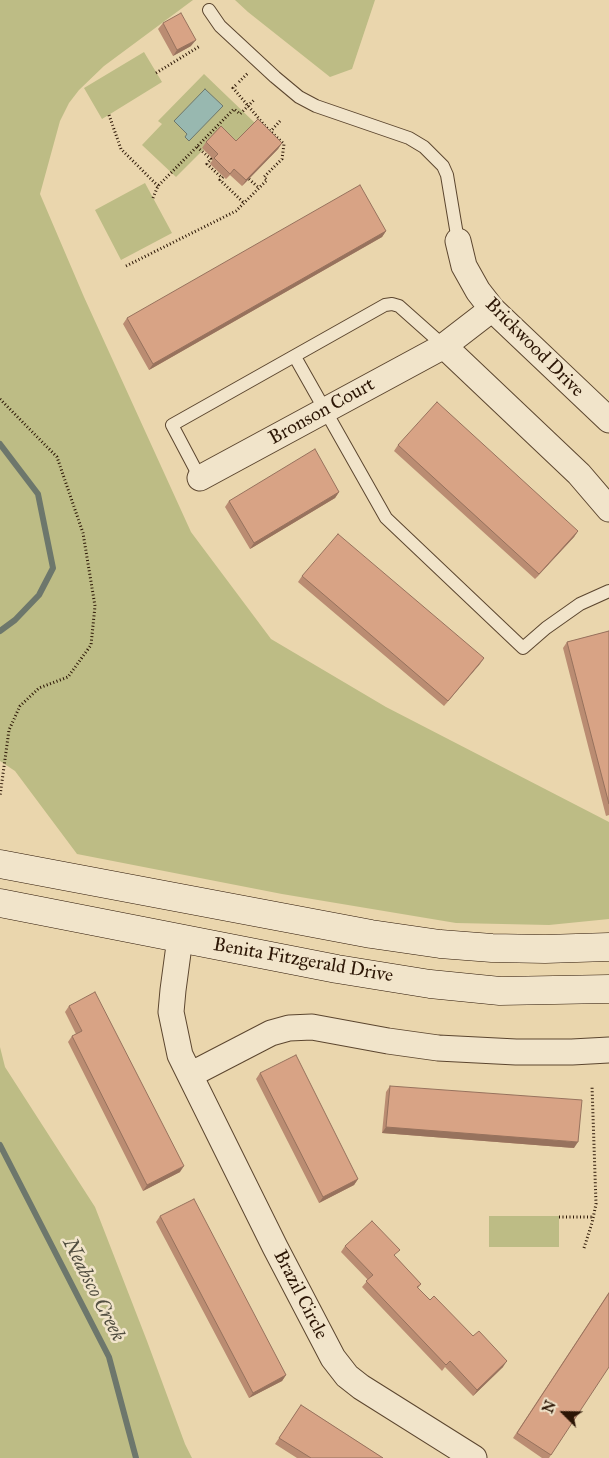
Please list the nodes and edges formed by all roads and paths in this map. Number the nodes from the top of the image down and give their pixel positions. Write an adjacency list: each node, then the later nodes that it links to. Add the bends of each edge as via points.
1 (209, 10): 17 (lane, via 220,26 299,97 416,141 434,157 447,175)
2 (200, 46): 3 (path)
3 (156, 73)
4 (237, 84): 6 (path, via 233,88)
5 (254, 100): 6 (path)
6 (248, 106): 9 (path); 11 (path, via 240,114 234,108)
7 (109, 114): 13 (path, via 121,149)
8 (280, 121): 9 (path)
9 (270, 131): 10 (path); 14 (path, via 284,144 282,159 264,177 267,180)
10 (266, 136)
11 (197, 147): 13 (path); 16 (path, via 210,159 207,164 223,178 220,180)
12 (249, 179): 14 (path)
13 (158, 186): 15 (path)
14 (259, 188): 16 (path)
15 (153, 198)
16 (244, 203): 18 (path, via 236,211)
17 (458, 241): 19 (street, Brickwood Drive, via 464,266)
18 (126, 266)
19 (492, 309): 20 (street, Bronson Court); 24 (street, Brickwood Drive)
20 (444, 346): 21 (lane, via 406,311 392,304); 23 (street, Bronson Court); 26 (street, via 579,474)
21 (295, 357): 23 (lane); 25 (lane, via 172,425)
22 (0, 399): 28 (path, via 57,457 83,534 95,606 91,645 68,677 39,688 20,706 9,730)
23 (325, 410): 25 (street, Bronson Court); 27 (lane, via 386,518 523,648 573,608)
24 (609, 420)
25 (200, 478)
26 (609, 510)
27 (609, 591)
28 (0, 796)
29 (0, 864): 32 (main road, Benita Fitzgerald Drive, via 371,934 440,944 545,949)
30 (0, 903): 31 (main road, Benita Fitzgerald Drive)
31 (180, 938): 33 (main road, Benita Fitzgerald Drive, via 430,984 500,991); 35 (street, Brazil Circle, via 171,1012 180,1055)
32 (609, 947)
33 (609, 989)
34 (609, 1050): 35 (street, via 516,1052 438,1048 304,1027 271,1033)
35 (190, 1075): 40 (street, Brazil Circle, via 333,1358 361,1387)
36 (592, 1086): 38 (path)
37 (559, 1217): 38 (path)
38 (594, 1217): 39 (path)
39 (584, 1248)
40 (474, 1458)

